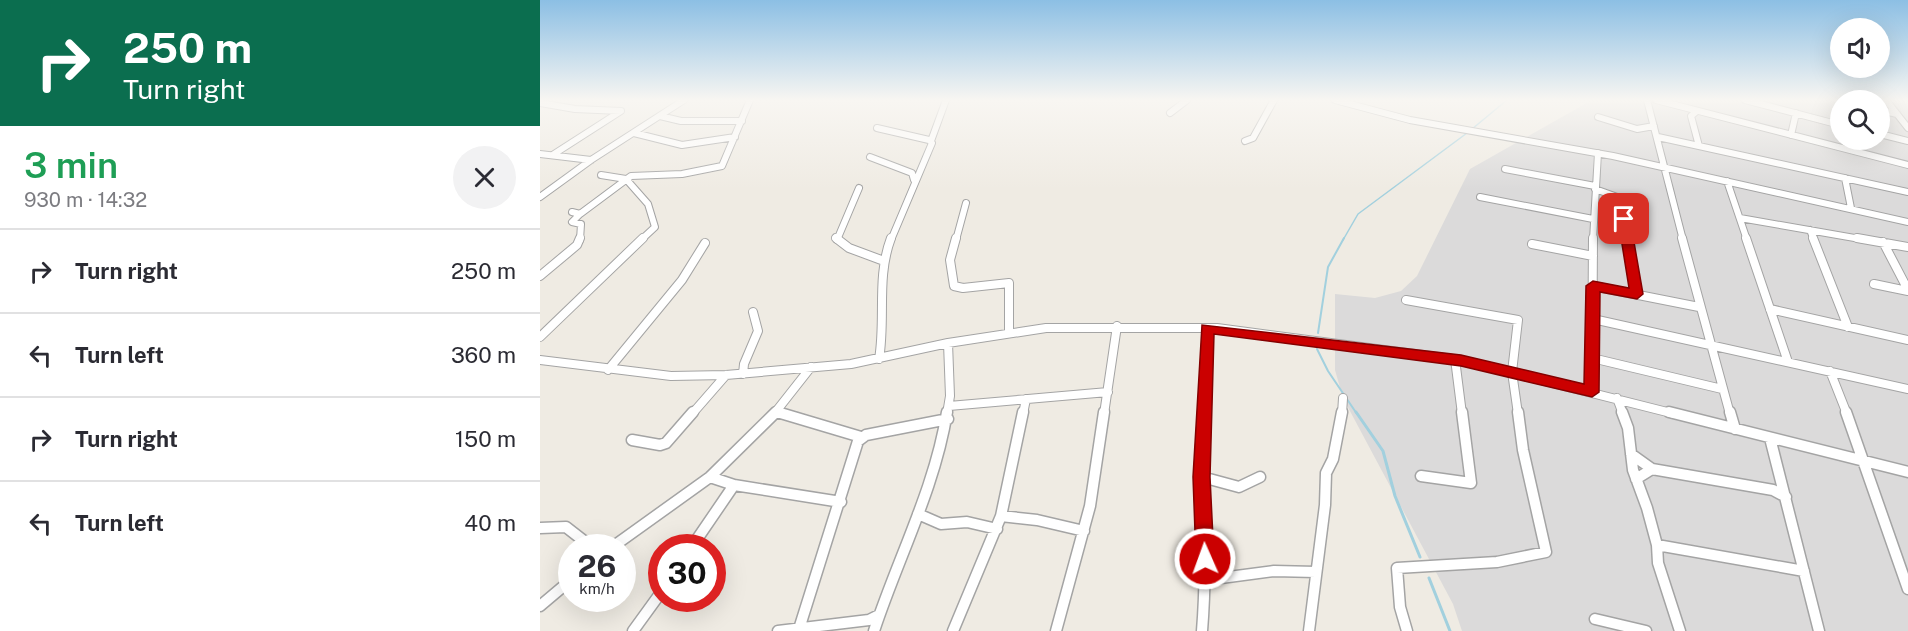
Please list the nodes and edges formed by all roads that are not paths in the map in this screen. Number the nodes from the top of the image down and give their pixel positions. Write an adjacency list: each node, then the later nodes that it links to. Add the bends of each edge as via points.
1 (592, 129): 23 (street)
2 (639, 129): 12 (street)
3 (738, 129): 15 (street)
4 (883, 129): 17 (street)
5 (935, 129): 17 (street)
6 (1258, 129): 18 (street, via 1253,138)
7 (1467, 129): 21 (street)
8 (1655, 129): 16 (street)
9 (1695, 129): 20 (street)
10 (1769, 129): 13 (street)
11 (1792, 129): 13 (street)
12 (634, 133): 15 (street, via 677,145 719,136); 25 (street)
13 (1791, 135): 26 (street)
14 (1890, 136): 19 (street)
15 (735, 137): 31 (street, via 722,166)
16 (1658, 137): 20 (street); 27 (street)
17 (931, 141): 32 (street)
18 (1245, 141)
19 (1908, 141)
20 (1699, 146): 30 (street)
21 (1598, 153): 27 (street); 35 (street)
22 (540, 154): 23 (street)
23 (554, 154): 25 (street)
24 (870, 157): 32 (street, via 912,173)
25 (591, 160): 37 (street)
26 (1908, 165)
27 (1665, 168): 33 (street); 59 (street)
28 (1505, 169): 35 (street)
29 (601, 175): 31 (street)
30 (1845, 178): 36 (street); 40 (street)
31 (626, 179): 42 (street); 67 (street, via 648,204 655,227)
32 (914, 180): 52 (street)
33 (1727, 181): 40 (street); 43 (street)
34 (859, 188): 52 (street, via 836,239)
35 (1595, 188): 44 (street); 57 (street, via 1617,195 1622,201)
36 (1908, 192)
37 (540, 197)
38 (1480, 197): 44 (street)
39 (966, 204): 66 (street, via 950,260 954,286 1010,283)
40 (1851, 208): 45 (street)
41 (572, 212): 42 (street)
42 (580, 214): 53 (street, via 572,222 581,224 581,238)
43 (1740, 218): 46 (street); 60 (street)
44 (1593, 219): 51 (street)
45 (1908, 222)
46 (1810, 230): 47 (street); 64 (street)
47 (1883, 242): 50 (street); 56 (street)
48 (705, 243): 77 (street, via 682,280)
49 (1532, 244): 51 (street)
50 (1908, 247)
51 (1593, 256): 55 (street)
52 (884, 261): 71 (street)
53 (540, 276)
54 (1874, 284): 56 (street)
55 (1593, 286): 57 (street); 62 (street)
56 (1908, 290)
57 (1637, 294): 59 (street)
58 (1406, 300): 79 (street, via 1516,318)
59 (1699, 307): 70 (street)
60 (1770, 309): 64 (street); 75 (street)
61 (753, 312): 80 (street, via 758,331)
62 (1593, 318): 70 (street); 72 (street)
63 (1117, 326): 65 (street); 66 (street); 85 (street)
64 (1848, 327): 68 (street)
65 (1207, 328): 73 (street); 102 (street)
66 (1009, 333): 69 (street)
67 (540, 337)
68 (1908, 340)
69 (948, 343): 71 (street); 89 (street)
70 (1708, 344): 75 (street); 82 (street)
71 (879, 358): 76 (street)
72 (1592, 358): 82 (street); 84 (street)
73 (1455, 359): 79 (street); 100 (street, via 1471,483)
74 (540, 360): 77 (street)
75 (1788, 362): 78 (street)
76 (811, 367): 80 (street); 90 (street)
77 (608, 370): 81 (street, via 671,376)
78 (1830, 371): 83 (street); 97 (street)
79 (1512, 372): 84 (street); 136 (street, via 1523,450 1546,552 1514,560 1397,568 1400,607)
80 (743, 374): 81 (street)
81 (726, 375): 95 (street, via 666,442 660,445)
82 (1722, 389): 92 (street)
83 (1908, 389)
84 (1592, 392): 87 (street)
85 (1108, 393): 88 (street); 114 (street)
86 (1342, 398): 120 (street, via 1341,428 1326,473)
87 (1617, 398): 92 (street); 96 (street, via 1628,428)
88 (1026, 399): 89 (street); 111 (street)
89 (949, 406): 91 (street)
90 (776, 412): 93 (street); 101 (street)
91 (948, 419): 93 (street); 110 (street)
92 (1735, 429): 94 (street)
93 (861, 437): 109 (street)
94 (1770, 438): 97 (street); 106 (street)
95 (632, 440)
96 (1631, 454): 98 (street); 104 (street)
97 (1864, 461): 99 (street); 122 (street)
98 (1652, 469): 104 (street); 107 (street)
99 (1908, 472)
100 (1421, 476)
101 (710, 477): 105 (street); 116 (street)
102 (1202, 477): 103 (street, via 1239,487); 121 (street)
103 (1260, 477)
104 (1636, 479): 118 (street)
105 (734, 485): 109 (street); 117 (street)
106 (1782, 485): 107 (street); 108 (street)
107 (1773, 490): 108 (street)
108 (1786, 497): 119 (street)
109 (842, 502): 128 (street)
110 (918, 514): 113 (street, via 941,524 967,522); 126 (street)
111 (1001, 516): 113 (street); 114 (street)
112 (540, 528): 115 (street, via 566,527)
113 (997, 529): 132 (street)
114 (1084, 531): 133 (street)
115 (575, 534)
116 (631, 534)
117 (701, 534)
118 (1658, 545): 119 (street); 138 (street, via 1658,562)
119 (1804, 571): 139 (street)
120 (1316, 572): 121 (street, via 1274,571); 135 (street)
121 (1206, 580): 134 (street)
122 (1908, 589)
123 (558, 591): 124 (street)
124 (540, 606)
125 (648, 610): 129 (street)
126 (879, 615): 128 (street, via 869,620); 131 (street)
127 (1595, 619): 137 (street)
128 (799, 629): 130 (street)
129 (633, 631)
130 (778, 631)
131 (874, 631)
132 (953, 631)
133 (1056, 631)
134 (1202, 631)
135 (1309, 631)
136 (1407, 631)
137 (1646, 631)
138 (1680, 631)
139 (1819, 631)

